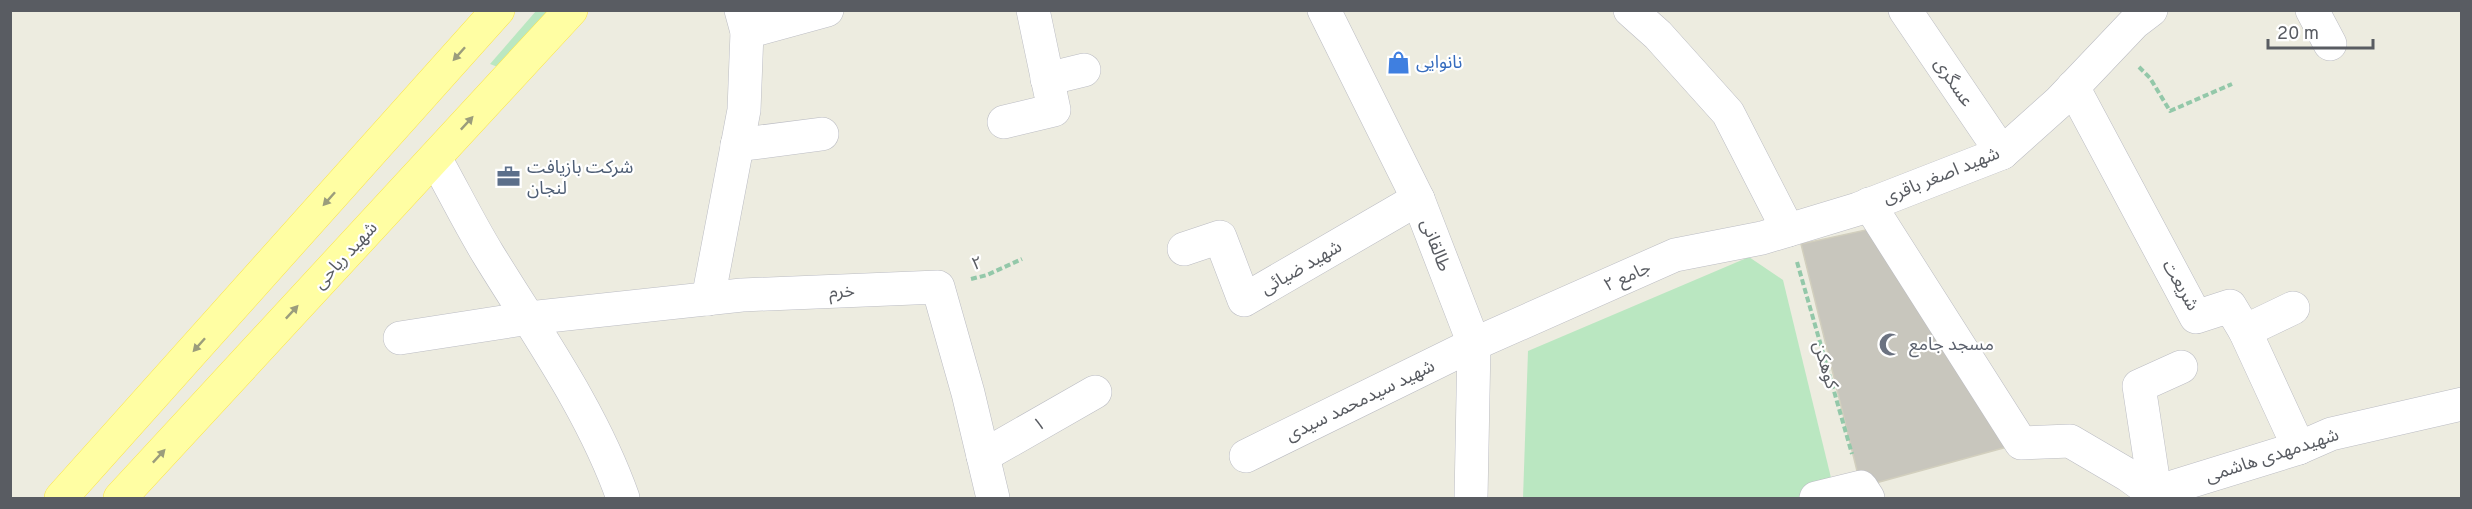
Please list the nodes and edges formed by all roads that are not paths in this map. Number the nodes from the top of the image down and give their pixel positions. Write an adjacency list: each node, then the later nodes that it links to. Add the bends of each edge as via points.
1 (498, 10): 38 (main road, one-way to 38)
2 (571, 10): 19 (main road, شهید ریاحی, one-way to 2)
3 (827, 10): 10 (street)
4 (1033, 10): 13 (street)
5 (1324, 10): 20 (street, طالقانی)
6 (1630, 10): 22 (street, via 1658,35 1728,113)
7 (1905, 10): 18 (street, عسگری)
8 (2151, 10): 14 (street, شهید اصغر باقری)
9 (2312, 10): 11 (street)
10 (744, 21): 17 (street, via 744,110)
11 (2330, 44)
12 (1084, 70): 13 (street)
13 (1047, 79): 15 (street, via 1054,110)
14 (2073, 87): 18 (street, شهید اصغر باقری); 27 (street, شریعت, via 2196,317 2230,306)
15 (1004, 122)
16 (822, 134): 17 (street)
17 (737, 145): 24 (street)
18 (2002, 153): 21 (street, شهید اصغر باقری)
19 (435, 158): 26 (street); 39 (main road, شهید ریاحی, one-way to 19)
20 (1418, 198): 23 (street, شهید ضیائی, via 1244,300 1220,237); 29 (street, طالقانی)
21 (1869, 204): 22 (street, شهید اصغر باقری); 37 (street, via 2020,443 2070,441)
22 (1788, 230): 29 (street, جامع ۲, via 1675,255)
23 (1184, 249)
24 (708, 299): 26 (street, خرم); 34 (street, خرم, via 938,287)
25 (2294, 308): 27 (street)
26 (529, 318): 28 (street, خرم); 40 (street, via 610,460)
27 (2245, 331): 33 (street, شریعت)
28 (400, 338)
29 (1474, 344): 35 (street, شهید سیدمحمد سیدی); 42 (street, طالقانی)
30 (2181, 367): 37 (street, via 2139,386)
31 (1095, 392): 34 (street, ۱)
32 (2462, 404): 33 (street, شهیدمهدی هاشمی, via 2331,434)
33 (2299, 448): 37 (street, شهیدمهدی هاشمی)
34 (983, 456): 41 (street)
35 (1246, 456)
36 (1864, 493): 43 (street)
37 (2155, 496)
38 (61, 498)
39 (120, 498)
40 (623, 498)
41 (993, 498)
42 (1471, 498)
43 (1816, 498)

